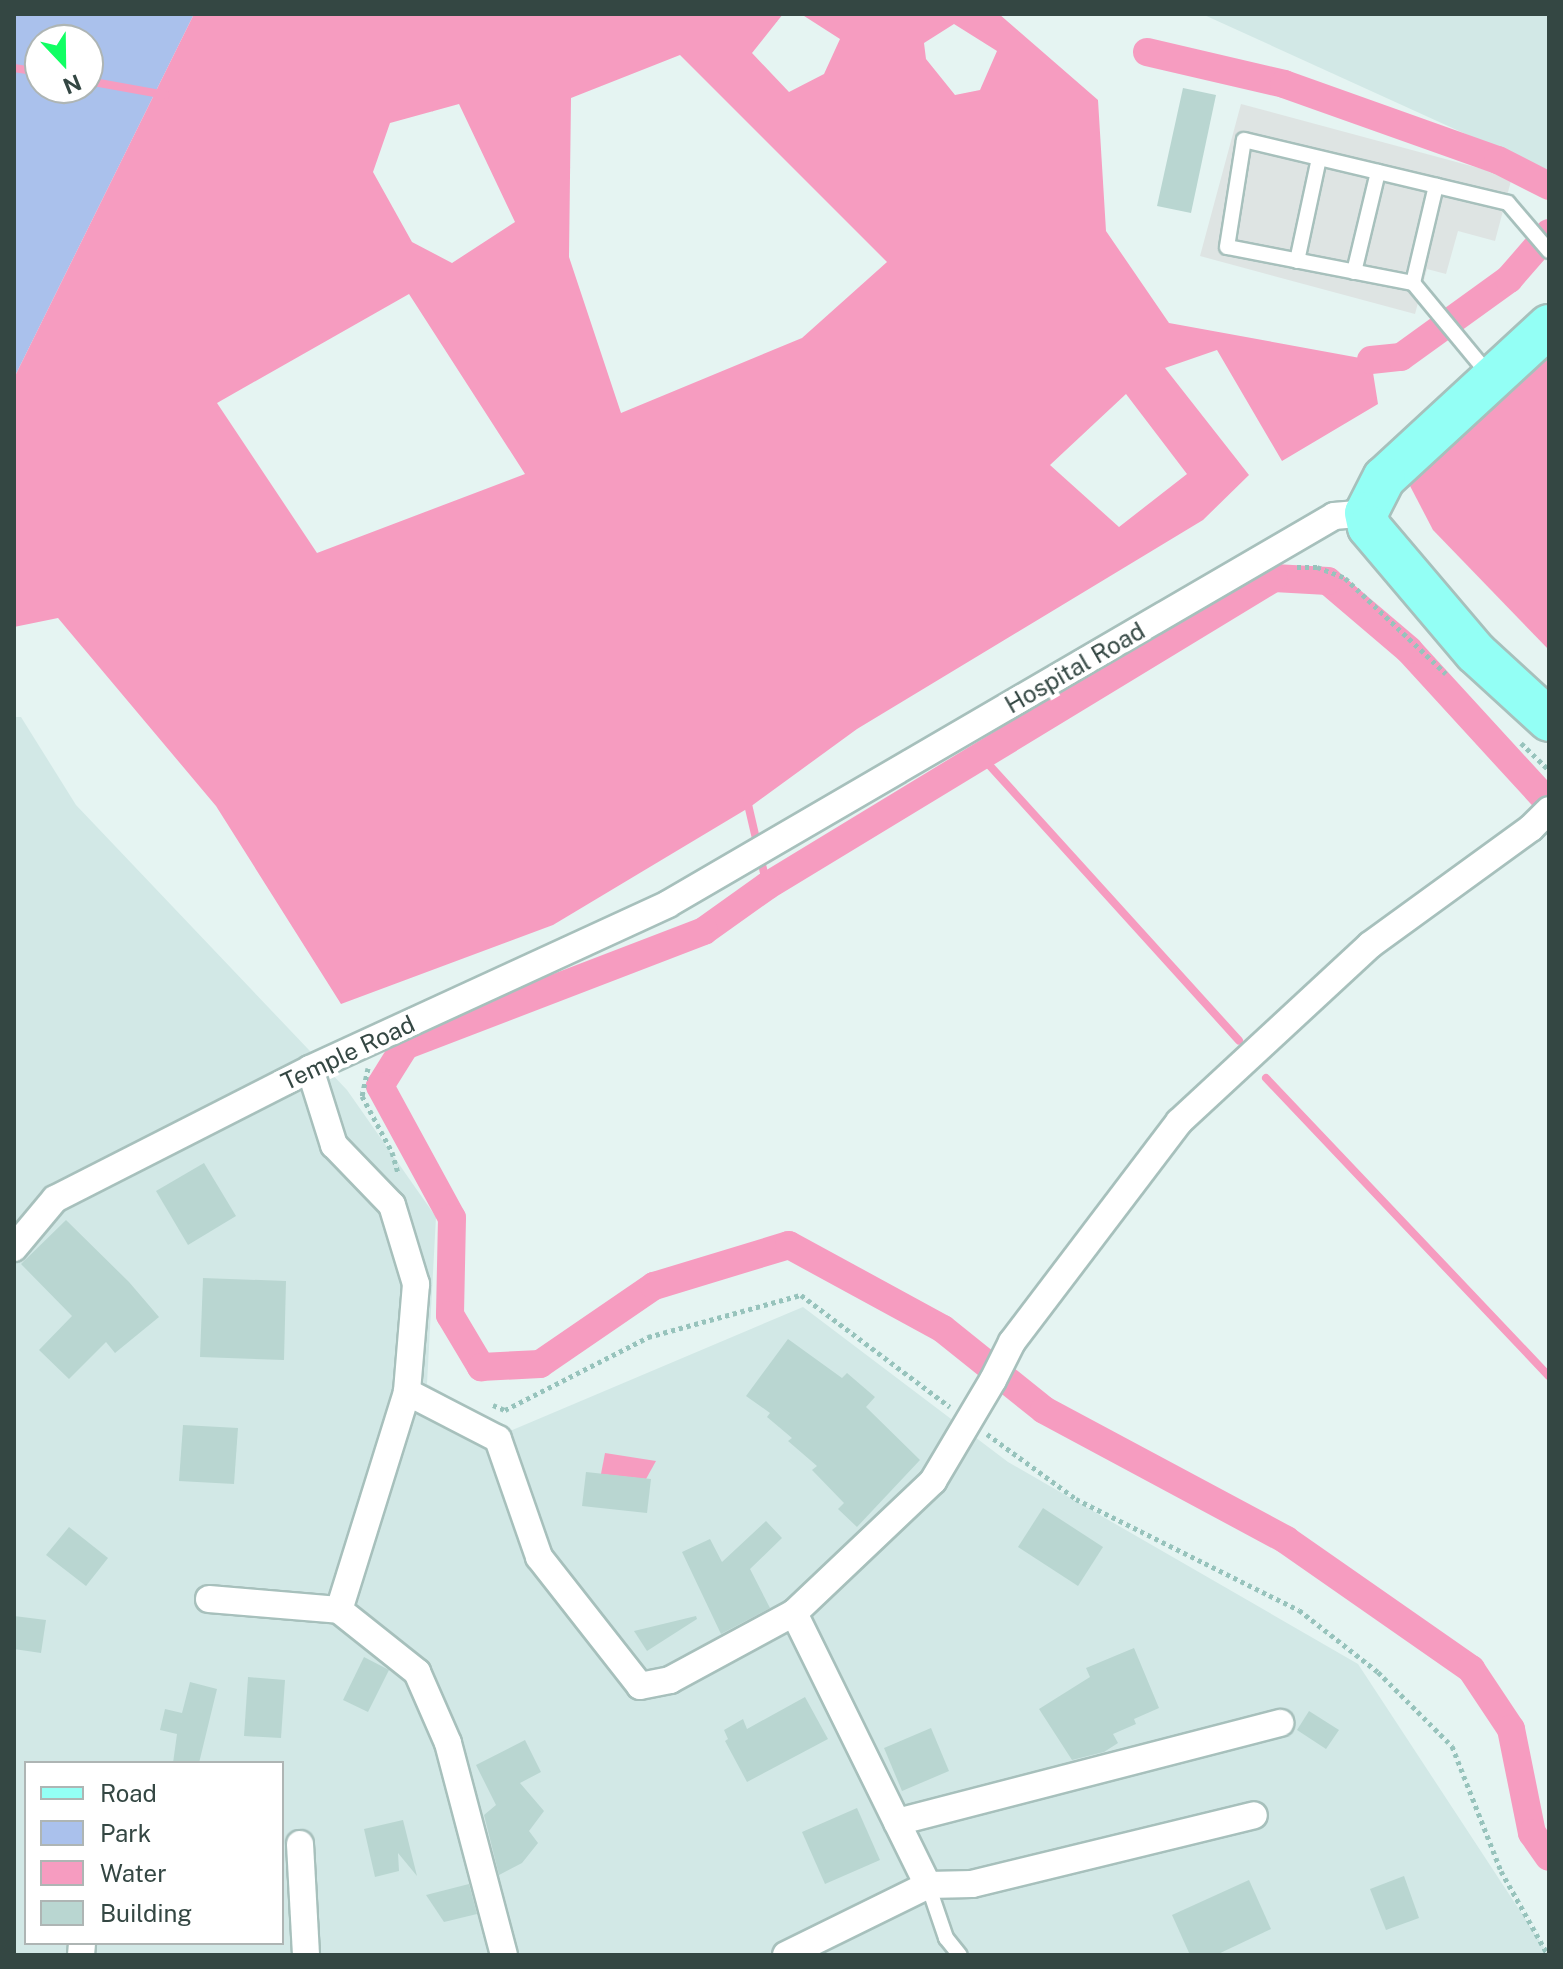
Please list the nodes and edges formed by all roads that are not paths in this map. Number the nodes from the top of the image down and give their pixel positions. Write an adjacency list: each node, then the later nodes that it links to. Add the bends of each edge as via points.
1 (1319, 158): 2 (lane); 5 (lane); 5 (lane, via 1244,140 1227,247)
2 (1378, 172): 3 (lane); 6 (lane)
3 (1436, 186): 4 (lane, via 1508,203); 7 (lane)
4 (1549, 251)
5 (1297, 261): 6 (lane)
6 (1354, 272): 7 (lane)
7 (1413, 283): 9 (lane)
8 (1549, 326): 9 (main road)
9 (1478, 362): 10 (main road, via 1384,478)
10 (1366, 513): 11 (main road, via 1369,527 1476,653); 13 (street, Hospital Road, via 1334,516)
11 (1532, 729)
12 (1540, 819): 19 (street, via 1370,945 1179,1122 1012,1342 933,1481)
13 (702, 887): 14 (street, Temple Road)
14 (310, 1069): 15 (street, Temple Road, via 55,1199); 16 (street, via 334,1145 392,1205 416,1284)
15 (14, 1248)
16 (407, 1392): 18 (street); 19 (street, via 498,1439 539,1557 640,1686 670,1680)
17 (209, 1599): 18 (street)
18 (339, 1610): 26 (street, via 417,1672 448,1743)
19 (794, 1613): 22 (street)
20 (1280, 1723): 22 (street)
21 (1254, 1815): 24 (street, via 972,1884)
22 (897, 1822): 24 (street)
23 (300, 1844): 25 (street)
24 (928, 1885): 27 (street); 28 (lane, via 946,1938)
25 (306, 1955)
26 (504, 1955)
27 (786, 1955)
28 (960, 1955)

